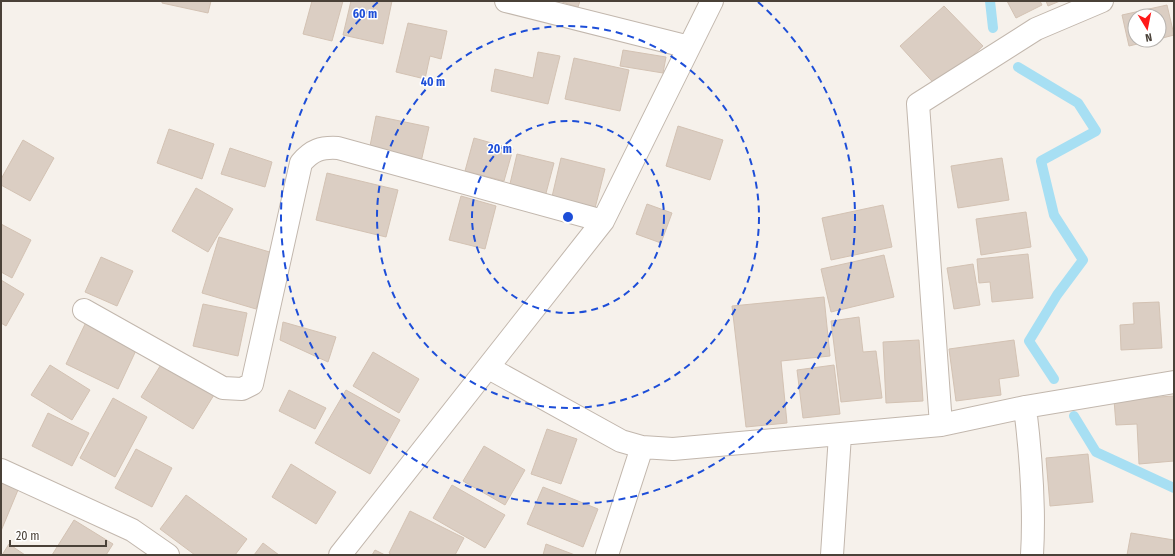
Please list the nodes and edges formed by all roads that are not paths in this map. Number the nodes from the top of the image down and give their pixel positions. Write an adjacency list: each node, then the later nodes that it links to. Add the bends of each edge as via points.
1 (506, 1): 4 (street)
2 (712, 1): 4 (street)
3 (1102, 1): 10 (street, via 1036,29 918,104)
4 (689, 47): 5 (street)
5 (603, 221): 6 (street, via 328,147 317,149 301,163 252,384 242,389 223,388); 7 (street)
6 (84, 310)
7 (489, 368): 12 (street, via 621,441); 15 (street)
8 (1174, 382): 9 (street)
9 (1025, 407): 10 (street); 18 (street, via 1034,530)
10 (941, 426): 11 (street)
11 (840, 435): 12 (street, via 673,449); 17 (street)
12 (642, 447): 16 (street)
13 (1, 470): 14 (street, via 132,530)
14 (168, 555)
15 (340, 555)
16 (607, 555)
17 (832, 555)
18 (1032, 555)

